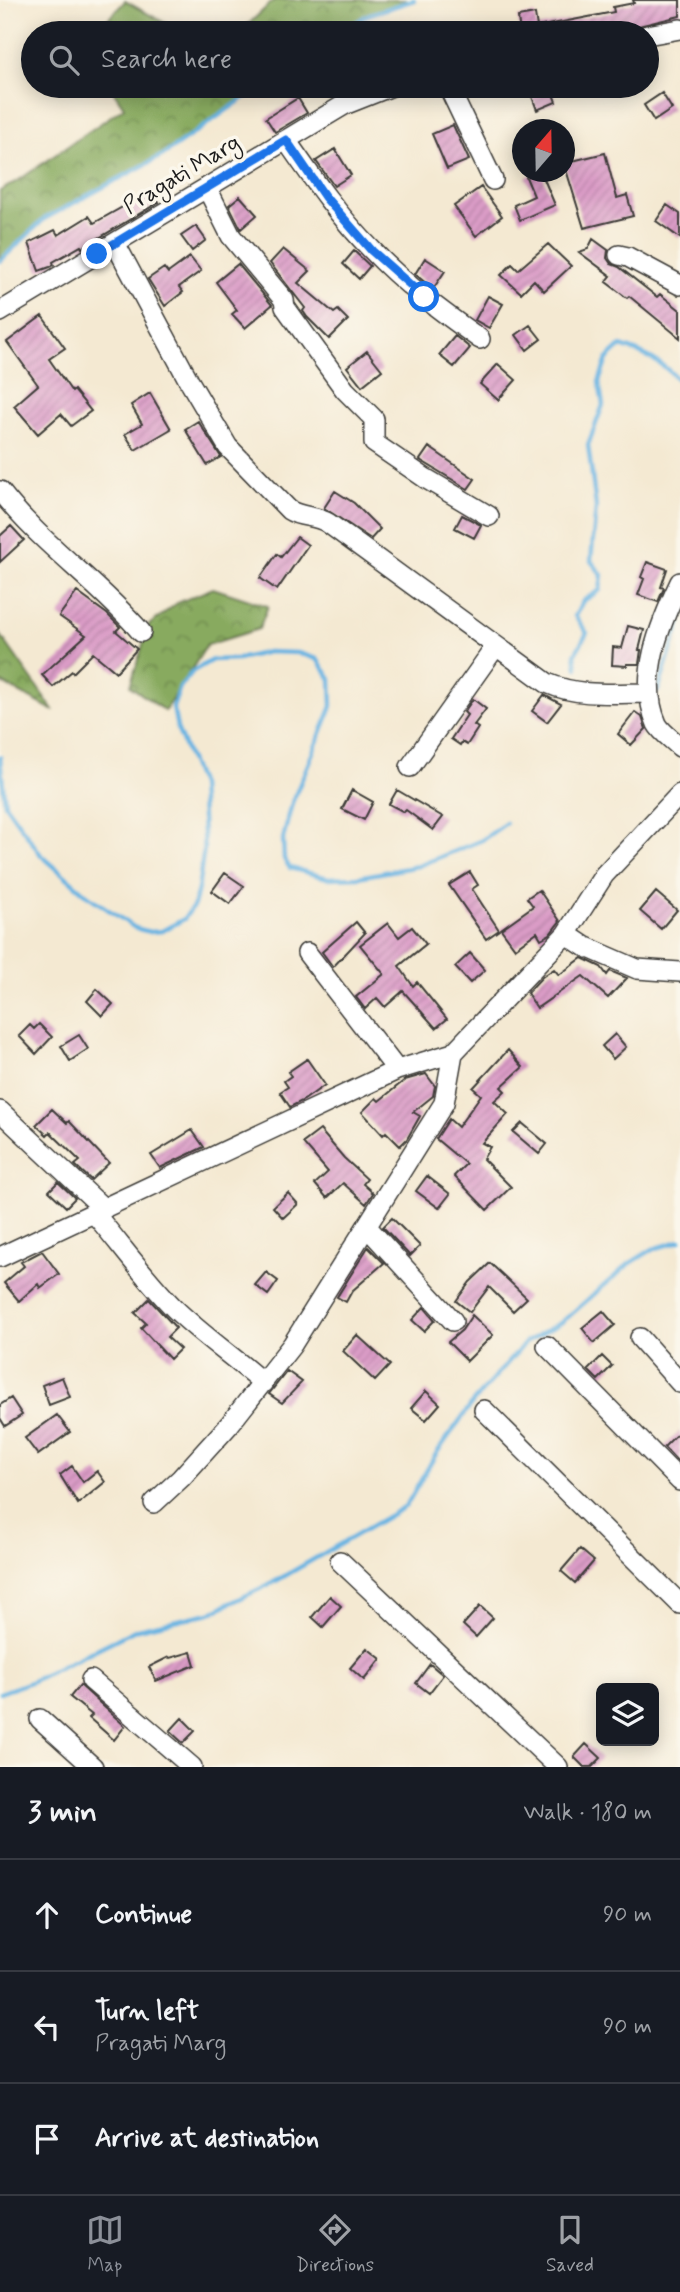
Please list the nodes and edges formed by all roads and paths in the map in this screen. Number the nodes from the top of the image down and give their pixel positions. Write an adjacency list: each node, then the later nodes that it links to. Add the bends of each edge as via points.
1 (680, 29): 2 (street)
2 (659, 33)
3 (362, 98): 5 (street, Pragati Marg)
4 (454, 98): 6 (street)
5 (286, 140): 7 (street, Pragati Marg); 12 (street, via 325,197 372,251)
6 (493, 180)
7 (207, 188): 8 (street, Pragati Marg); 14 (street, via 231,236 284,300 345,390 374,419 374,443)
8 (115, 243): 11 (street, Pragati Marg); 17 (street, via 228,447 289,510 321,518)
9 (619, 255): 10 (street)
10 (678, 280)
11 (0, 312)
12 (480, 339)
13 (0, 491): 16 (street, via 33,529 120,607)
14 (489, 516)
15 (680, 582): 18 (street, via 654,646)
16 (141, 632)
17 (496, 646): 18 (street, via 561,690); 20 (street)
18 (648, 693): 19 (street, via 657,726)
19 (680, 747)
20 (410, 767)
21 (680, 794): 22 (street, via 604,875)
22 (566, 933): 24 (street, via 637,969); 25 (street)
23 (307, 953): 26 (street)
24 (680, 972)
25 (453, 1053): 26 (street); 29 (street, via 444,1103)
26 (397, 1070): 28 (street)
27 (0, 1111): 28 (street)
28 (99, 1211): 30 (street); 34 (street, via 172,1306)
29 (367, 1227): 31 (street); 34 (street)
30 (2, 1253)
31 (453, 1321)
32 (640, 1338): 35 (street)
33 (547, 1346): 37 (street)
34 (263, 1383): 38 (street, via 181,1478)
35 (680, 1383)
36 (484, 1410): 40 (street)
37 (680, 1481)
38 (153, 1503)
39 (340, 1561): 45 (street)
40 (680, 1604)
41 (91, 1679): 44 (street)
42 (40, 1719): 43 (street)
43 (93, 1767)
44 (192, 1767)
45 (558, 1767)

